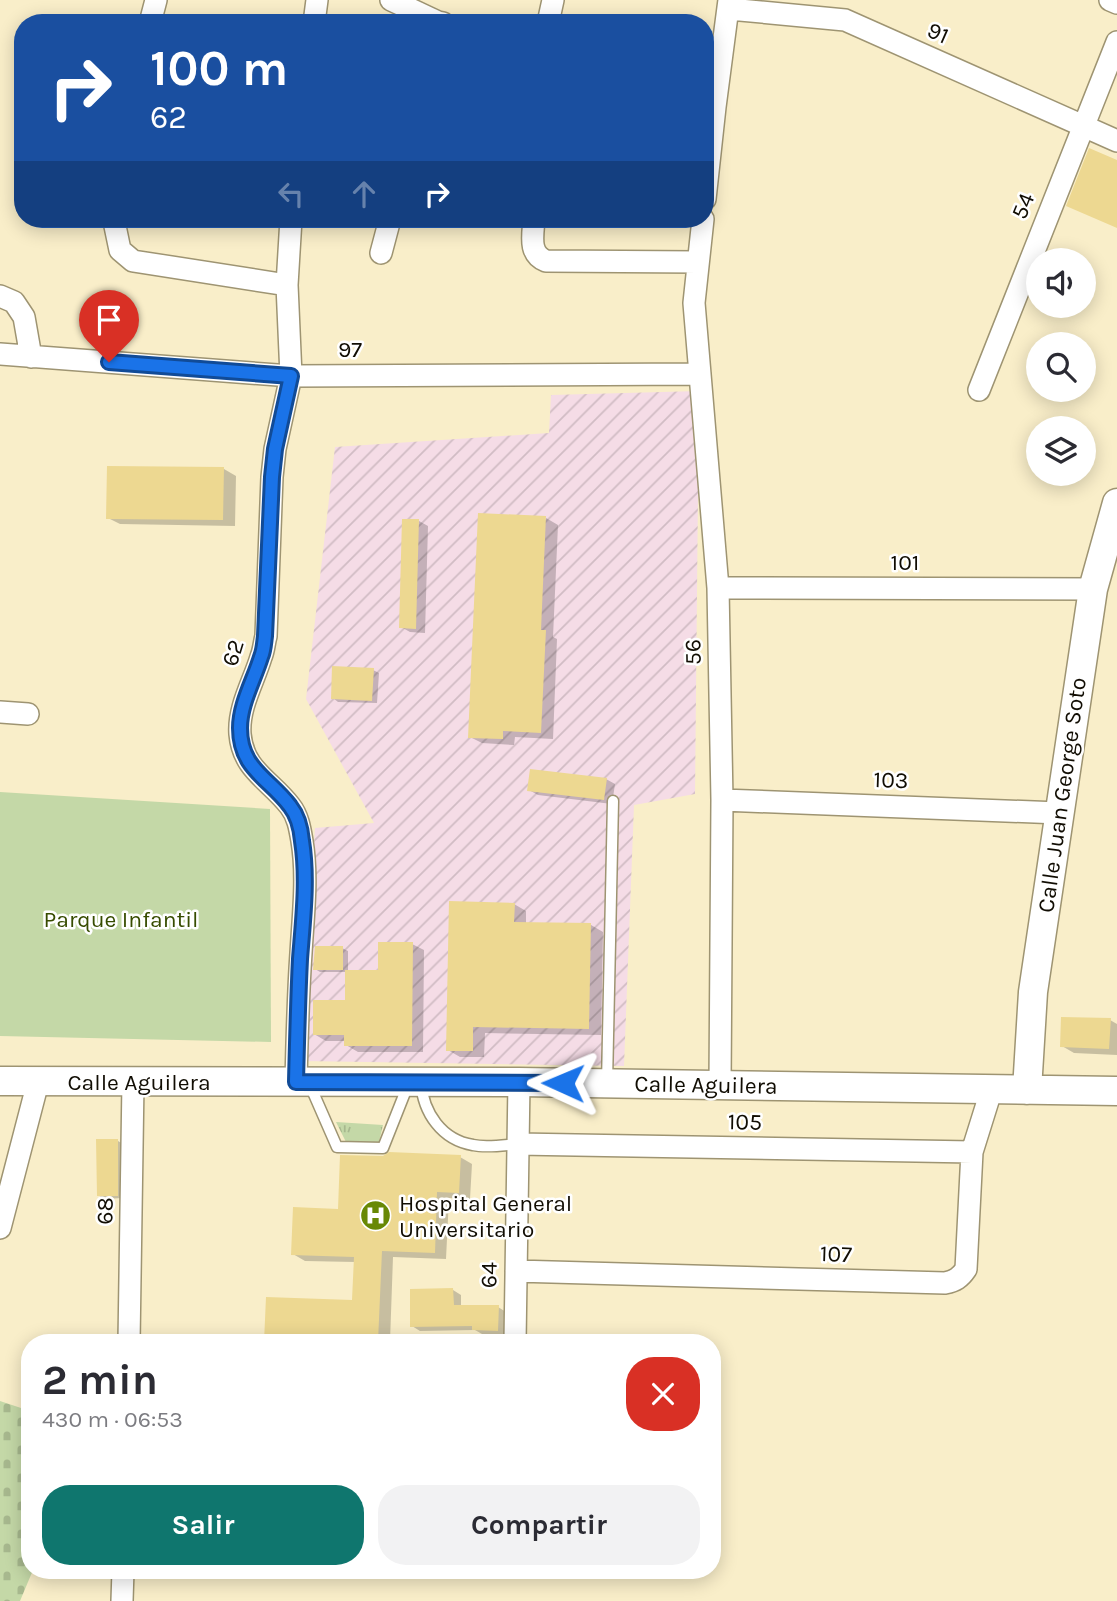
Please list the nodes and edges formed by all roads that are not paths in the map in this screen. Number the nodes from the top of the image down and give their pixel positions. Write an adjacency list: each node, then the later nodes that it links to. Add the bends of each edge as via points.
1 (391, 0): 5 (street)
2 (1111, 0): 3 (street)
3 (1117, 3)
4 (729, 4): 7 (street); 9 (street, 91, via 845,20)
5 (421, 14)
6 (1117, 42): 9 (street, 54)
7 (715, 44): 8 (street)
8 (714, 116)
9 (1083, 125): 10 (street, 91); 24 (street, 54)
10 (1117, 141)
11 (115, 228): 18 (street, via 120,250 133,261)
12 (290, 228): 18 (street, 62)
13 (388, 228): 16 (street)
14 (533, 228): 17 (street, via 532,247 538,258 546,261)
15 (702, 228): 17 (street, 56)
16 (381, 253)
17 (698, 262): 22 (street, 56, via 694,303)
18 (287, 285): 23 (street, 62)
19 (0, 296): 21 (street, via 15,302 24,317)
20 (0, 354): 21 (street, 97)
21 (31, 356): 23 (street, 97)
22 (700, 374): 23 (street, 97); 26 (street, 56)
23 (291, 376): 36 (street, 62, via 272,477 265,636 240,718 240,733 243,753 292,808 300,825 303,912 297,1009)
24 (979, 390)
25 (1117, 503): 27 (main road, Calle Juan George Soto)
26 (718, 588): 27 (street, 101); 30 (street, 56)
27 (1093, 589): 32 (main road, Calle Juan George Soto)
28 (0, 712): 29 (street)
29 (28, 714)
30 (722, 800): 32 (street, 103); 40 (street, 56)
31 (613, 801): 39 (lane)
32 (1059, 813): 42 (main road, Calle Juan George Soto, via 1033,992)
33 (0, 1081): 34 (main road, Calle Aguilera)
34 (38, 1082): 35 (main road, Calle Aguilera); 46 (street)
35 (133, 1082): 36 (main road, Calle Aguilera); 48 (street, 68)
36 (302, 1082): 37 (main road, Calle Aguilera); 37 (lane, via 337,1147 383,1148)
37 (415, 1082): 38 (main road, Calle Aguilera); 44 (lane, via 434,1121 457,1141 475,1146)
38 (519, 1082): 39 (main road, Calle Aguilera); 44 (street, 64)
39 (607, 1083): 40 (main road, Calle Aguilera)
40 (720, 1085): 41 (main road, Calle Aguilera)
41 (992, 1088): 42 (main road, Calle Aguilera); 45 (street, 107)
42 (1027, 1090): 43 (main road, Calle Aguilera)
43 (1117, 1091)
44 (518, 1144): 45 (street, 105); 47 (street, 64)
45 (972, 1152): 47 (street, 107, via 967,1262 961,1277 954,1281)
46 (0, 1228)
47 (516, 1271): 49 (street, 64)
48 (129, 1334)
49 (515, 1334)
50 (123, 1579): 51 (street)
51 (122, 1601)

